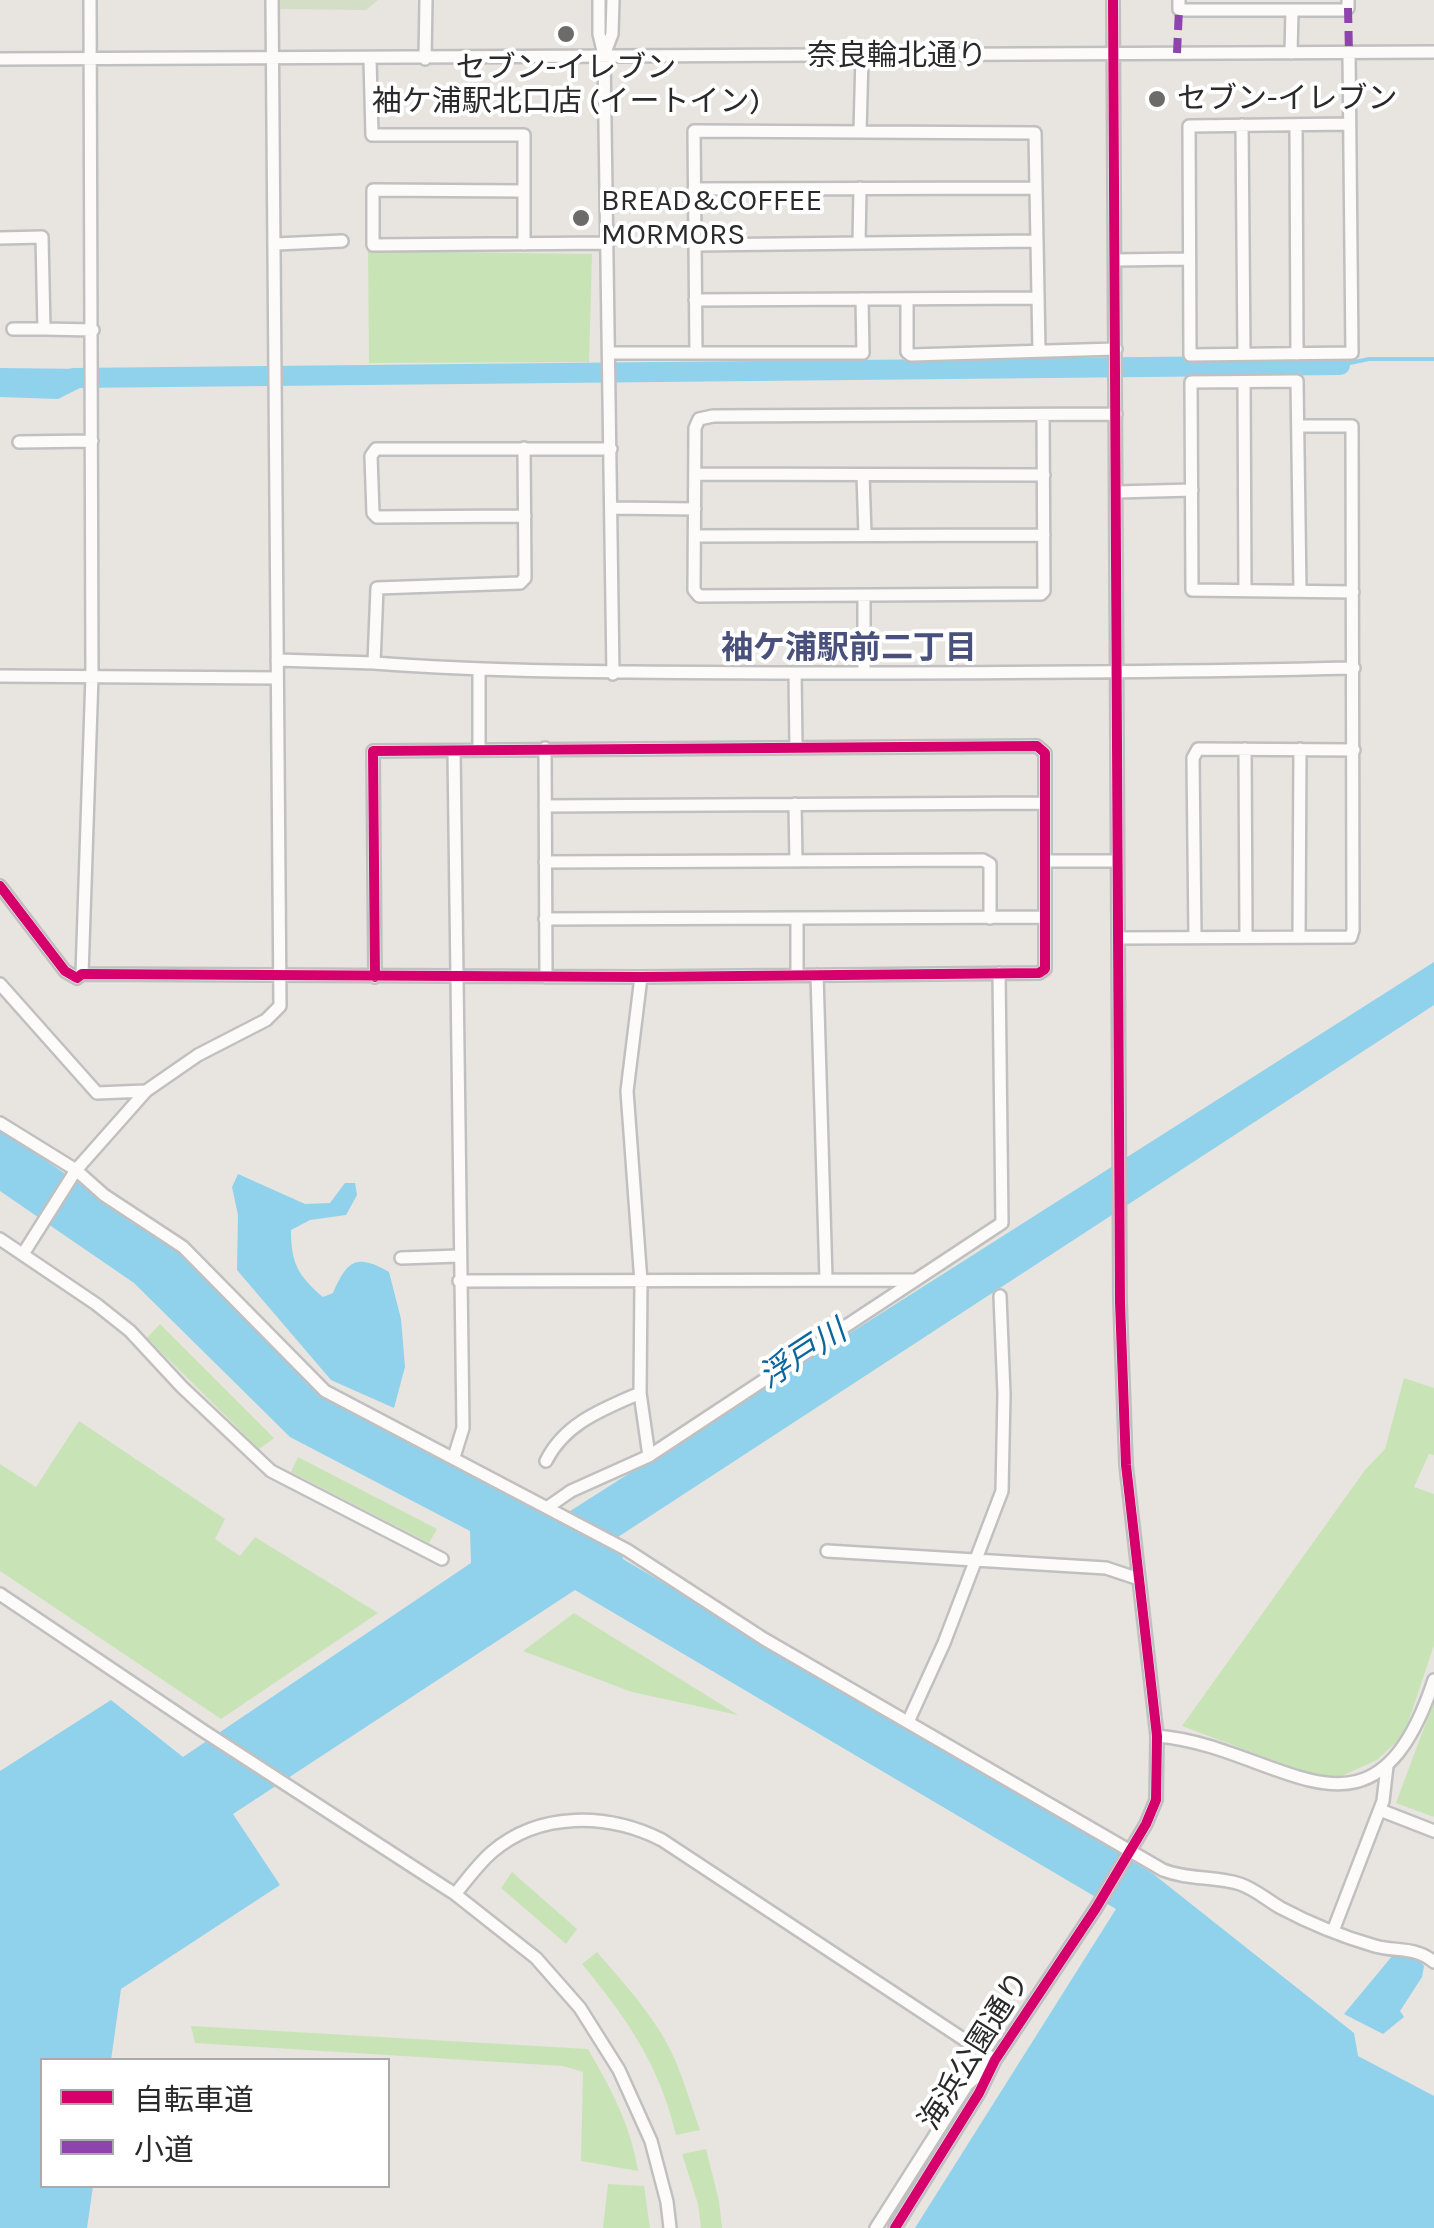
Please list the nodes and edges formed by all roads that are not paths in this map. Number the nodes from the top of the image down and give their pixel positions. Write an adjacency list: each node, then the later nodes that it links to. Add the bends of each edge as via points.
1 (90, 0): 21 (street)
2 (272, 0): 18 (street)
3 (426, 0): 20 (street)
4 (599, 0): 15 (street)
5 (612, 0): 15 (street)
6 (1113, 0): 14 (street, 海浜公園通り)
7 (1180, 0): 9 (street, via 1183,10)
8 (1348, 0): 10 (street, via 1344,10)
9 (1230, 5): 10 (street)
10 (1292, 10): 11 (street)
11 (1291, 52): 12 (street, 奈良輪北通り); 14 (street, 奈良輪北通り)
12 (1349, 52): 13 (street, 奈良輪北通り); 22 (street)
13 (1434, 52)
14 (1114, 54): 16 (street, 奈良輪北通り); 39 (street, 海浜公園通り)
15 (604, 55): 16 (street, 奈良輪北通り); 20 (street, 奈良輪北通り); 36 (street)
16 (862, 56): 25 (street)
17 (0, 59): 21 (street, 奈良輪北通り)
18 (272, 59): 19 (street, 奈良輪北通り); 21 (street, 奈良輪北通り); 34 (street)
19 (370, 59): 20 (street, 奈良輪北通り); 29 (street, via 372,135 524,135)
20 (426, 59)
21 (90, 60): 46 (street)
22 (1349, 124): 24 (street); 52 (street, via 1352,353)
23 (1242, 125): 24 (street); 38 (street, via 1188,126); 51 (street)
24 (1296, 125): 52 (street)
25 (860, 132): 27 (street, via 1035,133); 28 (street, via 694,131)
26 (860, 188): 27 (street); 28 (street); 33 (street)
27 (1036, 188): 32 (street)
28 (694, 189): 37 (street)
29 (524, 190): 35 (street); 35 (street, via 373,190 373,246)
30 (0, 238): 45 (street, via 42,237)
31 (342, 241): 34 (street)
32 (1036, 241): 33 (street); 40 (street)
33 (859, 243): 37 (street)
34 (276, 244): 76 (street)
35 (524, 244): 36 (street)
36 (608, 244): 48 (street)
37 (695, 245): 41 (street)
38 (1189, 259): 39 (street); 51 (street, via 1190,355)
39 (1114, 260): 50 (street, 海浜公園通り)
40 (1037, 298): 43 (street); 47 (street)
41 (695, 300): 42 (street); 49 (street)
42 (862, 300): 43 (street); 49 (street, via 863,354)
43 (907, 300): 47 (street, via 912,355)
44 (14, 329): 45 (street)
45 (44, 329): 46 (street)
46 (93, 330): 58 (street)
47 (1039, 351): 50 (street)
48 (610, 353): 49 (street); 60 (street)
49 (696, 353)
50 (1116, 354): 54 (street, 海浜公園通り)
51 (1244, 354): 52 (street)
52 (1297, 354)
53 (1244, 382): 56 (street, via 1298,381); 64 (street, via 1191,382); 72 (street)
54 (1116, 414): 55 (street); 65 (street, 海浜公園通り)
55 (1043, 415): 61 (street, via 714,416 699,419 695,428); 63 (street)
56 (1298, 426): 73 (street); 74 (street, via 1352,426)
57 (19, 442): 58 (street)
58 (92, 442): 85 (street)
59 (524, 448): 60 (street); 68 (street); 68 (street, via 376,449 371,456 376,517)
60 (611, 449): 66 (street)
61 (695, 474): 62 (street); 67 (street)
62 (863, 475): 63 (street); 71 (street)
63 (1044, 475): 69 (street)
64 (1192, 490): 65 (street); 72 (street, via 1192,590)
65 (1116, 492): 83 (street, 海浜公園通り)
66 (611, 508): 67 (street); 82 (street)
67 (695, 509): 70 (street)
68 (524, 516): 77 (street, via 526,578 520,583 377,588)
69 (1044, 535): 71 (street); 75 (street, via 1041,594)
70 (694, 536): 71 (street); 75 (street, via 699,596)
71 (864, 536)
72 (1245, 590): 73 (street)
73 (1300, 591): 74 (street)
74 (1354, 592): 78 (street)
75 (864, 596): 81 (street)
76 (277, 660): 77 (street); 86 (street)
77 (374, 663): 79 (street)
78 (1354, 668): 83 (street); 92 (street)
79 (479, 671): 82 (street); 89 (street)
80 (795, 673): 81 (street); 82 (street); 87 (street)
81 (864, 673): 83 (street)
82 (612, 674)
83 (1117, 674): 100 (street, 海浜公園通り)
84 (0, 676): 85 (street)
85 (92, 676): 86 (street); 111 (street)
86 (277, 678): 116 (street)
87 (796, 747): 88 (street); 94 (street, via 1037,746 1045,753)
88 (545, 748): 89 (street); 96 (street)
89 (479, 749): 93 (street)
90 (1246, 749): 91 (street); 107 (street, via 1198,749 1193,758); 108 (street)
91 (1300, 749): 92 (street); 109 (street)
92 (1354, 750): 109 (street, via 1354,930 1350,938)
93 (454, 751): 114 (street, via 373,751); 115 (street)
94 (1045, 803): 95 (street); 98 (street)
95 (795, 804): 96 (street); 97 (street)
96 (545, 806): 99 (street)
97 (796, 861): 99 (street); 103 (street, via 983,860 990,864)
98 (1046, 861): 100 (street); 104 (street)
99 (545, 862): 105 (street)
100 (1116, 862): 106 (street, 海浜公園通り)
101 (0, 886): 111 (street, via 65,971)
102 (797, 918): 103 (street); 105 (street); 112 (street)
103 (990, 918): 104 (street)
104 (1045, 918): 110 (street, via 1045,969)
105 (546, 919): 117 (street)
106 (1118, 938): 107 (street); 140 (street, 海浜公園通り, via 1122,1405)
107 (1195, 938): 108 (street)
108 (1246, 938): 109 (street)
109 (1300, 938)
110 (999, 973): 113 (street); 129 (street, via 1002,1224)
111 (82, 974): 116 (street)
112 (796, 975): 113 (street); 118 (street)
113 (816, 975): 128 (street)
114 (374, 976): 115 (street); 116 (street)
115 (456, 976): 117 (street); 125 (street)
116 (279, 977): 120 (street, via 280,1006 266,1020)
117 (546, 977): 118 (street)
118 (641, 977): 130 (street, via 627,1091)
119 (0, 984): 120 (street, via 97,1093)
120 (146, 1091): 122 (street)
121 (0, 1123): 122 (street)
122 (76, 1170): 124 (street); 134 (street, via 183,1247 318,1387)
123 (0, 1238): 124 (street)
124 (23, 1254): 138 (street, via 130,1331 271,1471)
125 (459, 1256): 126 (street); 127 (street)
126 (401, 1258)
127 (460, 1280): 130 (street); 134 (street, via 463,1428)
128 (826, 1280): 129 (street); 130 (street)
129 (914, 1280): 133 (street)
130 (641, 1282): 132 (street)
131 (1000, 1296): 139 (street, via 1002,1491)
132 (640, 1393): 133 (street); 135 (street, via 564,1434)
133 (649, 1456): 136 (street)
134 (454, 1457): 136 (street)
135 (546, 1461)
136 (548, 1507): 143 (street)
137 (827, 1551): 139 (street)
138 (442, 1558)
139 (974, 1560): 140 (street, via 1106,1568); 143 (street)
140 (1139, 1579): 144 (street, 海浜公園通り)
141 (0, 1594): 149 (street)
142 (1434, 1680): 145 (street, via 1408,1743)
143 (908, 1722): 148 (street)
144 (1157, 1736): 145 (street, via 1191,1740 1292,1778 1330,1785); 148 (street, 海浜公園通り, via 1156,1800)
145 (1387, 1766): 146 (street)
146 (1380, 1810): 147 (street); 150 (street)
147 (1434, 1831)
148 (1131, 1850): 150 (street, via 1182,1878 1238,1883); 152 (street, 海浜公園通り)
149 (456, 1894): 152 (street, via 492,1852 529,1830 580,1820 638,1828); 153 (street, via 536,1958 600,2037 651,2140)
150 (1333, 1930): 151 (street)
151 (1434, 1962)
152 (995, 2060): 154 (street, 海浜公園通り, via 967,2085); 155 (street, 海浜公園通り)
153 (670, 2228)
154 (876, 2228)
155 (894, 2228)

